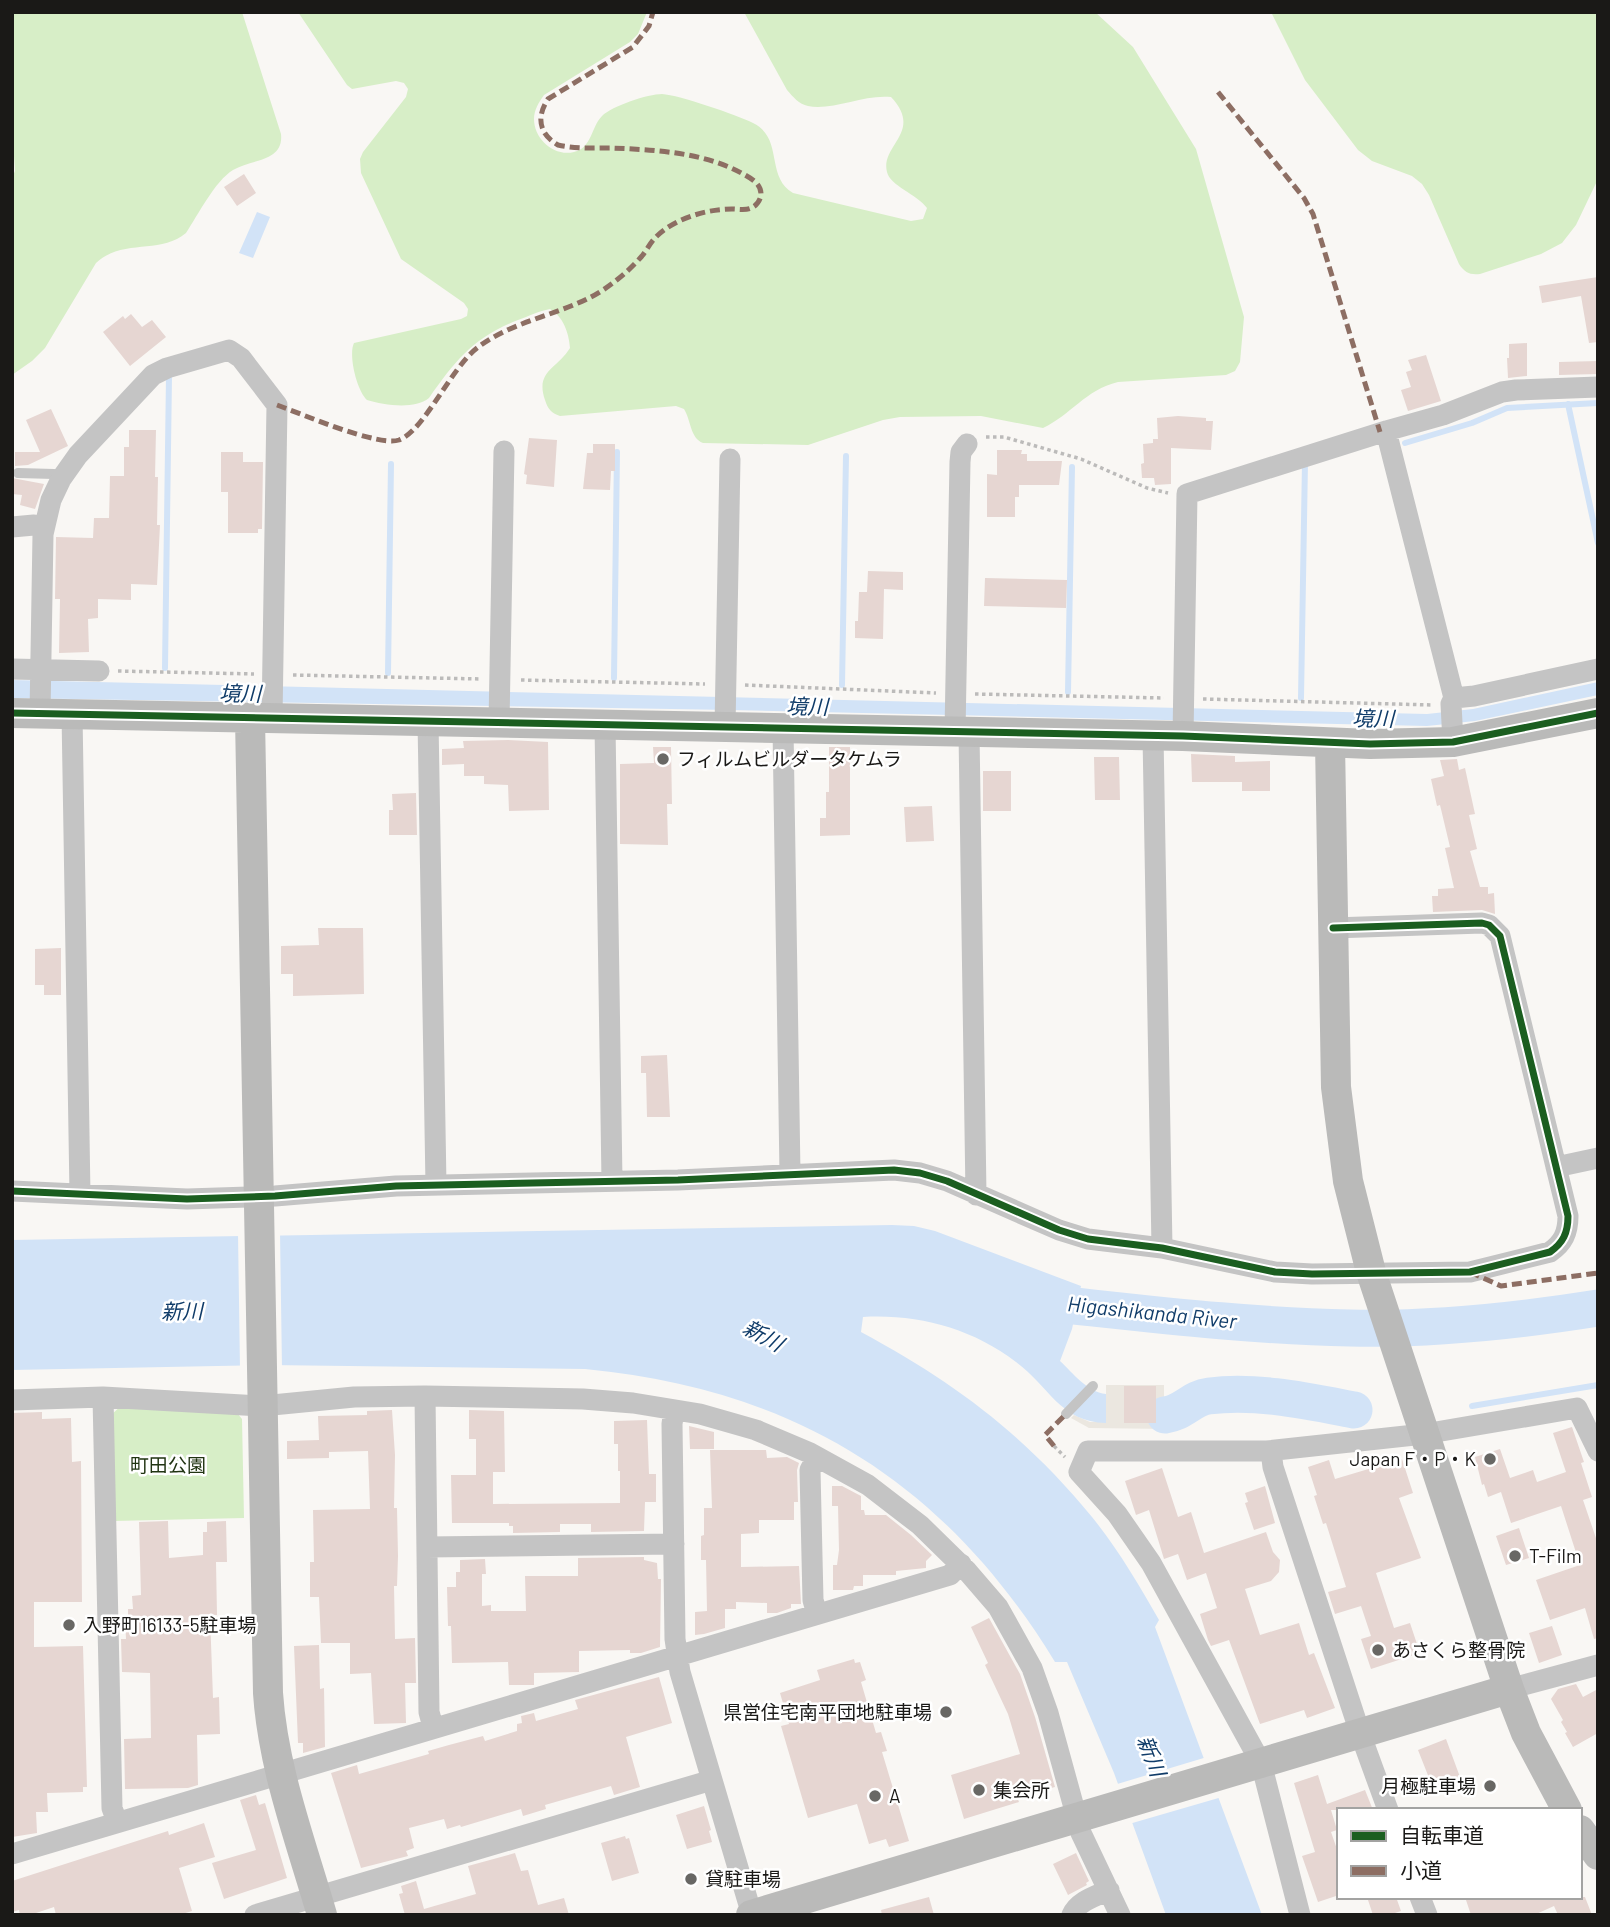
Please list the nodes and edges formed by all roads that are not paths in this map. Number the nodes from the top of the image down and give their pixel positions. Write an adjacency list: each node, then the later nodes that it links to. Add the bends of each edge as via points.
1 (1598, 387): 2 (street, via 1502,392 1466,408)
2 (1386, 430): 14 (street); 25 (street, via 1187,495)
3 (967, 444): 24 (street, via 960,462 956,695)
4 (503, 451): 19 (street)
5 (730, 459): 21 (street)
6 (18, 473): 7 (lane, via 54,474)
7 (61, 479): 9 (street); 17 (street, via 153,375 222,351 236,352 277,405 273,678)
8 (12, 527): 9 (street)
9 (44, 527): 13 (street)
10 (12, 669): 13 (street)
11 (1598, 669): 14 (street)
12 (99, 671): 13 (street)
13 (40, 674): 15 (street)
14 (1452, 702): 27 (street)
15 (31, 710): 18 (street)
16 (1598, 713): 27 (street)
17 (265, 714): 18 (street); 20 (street); 38 (street)
18 (72, 715): 36 (street)
19 (499, 717): 20 (street); 22 (street)
20 (428, 721): 34 (street)
21 (726, 721): 22 (street); 23 (street)
22 (605, 725): 33 (street)
23 (783, 728): 24 (street); 32 (street)
24 (960, 728): 26 (street); 37 (street)
25 (1183, 731): 26 (street); 28 (street)
26 (1153, 736): 39 (street)
27 (1453, 736): 28 (street)
28 (1330, 743): 29 (street)
29 (1333, 929): 31 (street, via 1482,923 1495,929); 40 (street, via 1339,1118 1352,1202)
30 (1598, 1158): 31 (street)
31 (1556, 1167): 40 (street, via 1568,1227 1558,1246 1549,1252 1470,1272)
32 (790, 1174): 33 (street); 37 (street, via 894,1170 947,1181)
33 (612, 1181): 34 (street)
34 (436, 1185): 38 (street, via 396,1186)
35 (12, 1191): 36 (street)
36 (80, 1194): 38 (street)
37 (976, 1195): 39 (street, via 1088,1239)
38 (258, 1206): 42 (street)
39 (1162, 1248): 40 (street, via 1275,1272)
40 (1374, 1280): 48 (street)
41 (1093, 1387): 47 (lane)
42 (261, 1396): 43 (street); 44 (street); 62 (street, via 268,1693)
43 (425, 1396): 46 (street, via 583,1399); 53 (street)
44 (103, 1397): 45 (street); 67 (street, via 112,1808)
45 (12, 1400)
46 (674, 1410): 51 (street, via 756,1430); 52 (street)
47 (1066, 1414)
48 (1424, 1434): 49 (street); 50 (street, via 1577,1408); 58 (street)
49 (1271, 1451): 60 (street); 61 (street, via 1088,1451 1079,1472 1117,1514 1151,1563)
50 (1598, 1451)
51 (817, 1457): 54 (street, via 894,1504); 55 (street, via 810,1470)
52 (674, 1544): 53 (street); 56 (street)
53 (426, 1547): 59 (street)
54 (961, 1564): 55 (street, via 950,1575); 66 (street, via 1017,1637)
55 (817, 1614): 56 (street)
56 (677, 1655): 59 (street); 63 (street)
57 (1598, 1665): 58 (street)
58 (1509, 1689): 60 (street); 65 (street, via 1526,1733)
59 (433, 1727): 62 (street)
60 (1360, 1734): 61 (street); 64 (street)
61 (1247, 1767): 66 (street); 77 (street)
62 (280, 1773): 67 (street); 72 (street)
63 (712, 1780): 72 (street); 74 (street)
64 (1387, 1808)
65 (1566, 1808)
66 (1090, 1814): 71 (street, via 1080,1833); 74 (street)
67 (117, 1822): 69 (street)
68 (1582, 1833): 70 (street)
69 (12, 1854)
70 (1598, 1855)
71 (1109, 1891): 75 (street, via 1083,1902); 76 (street)
72 (320, 1906): 73 (street)
73 (255, 1915)
74 (752, 1915)
75 (1072, 1915)
76 (1120, 1915)
77 (1300, 1915)

